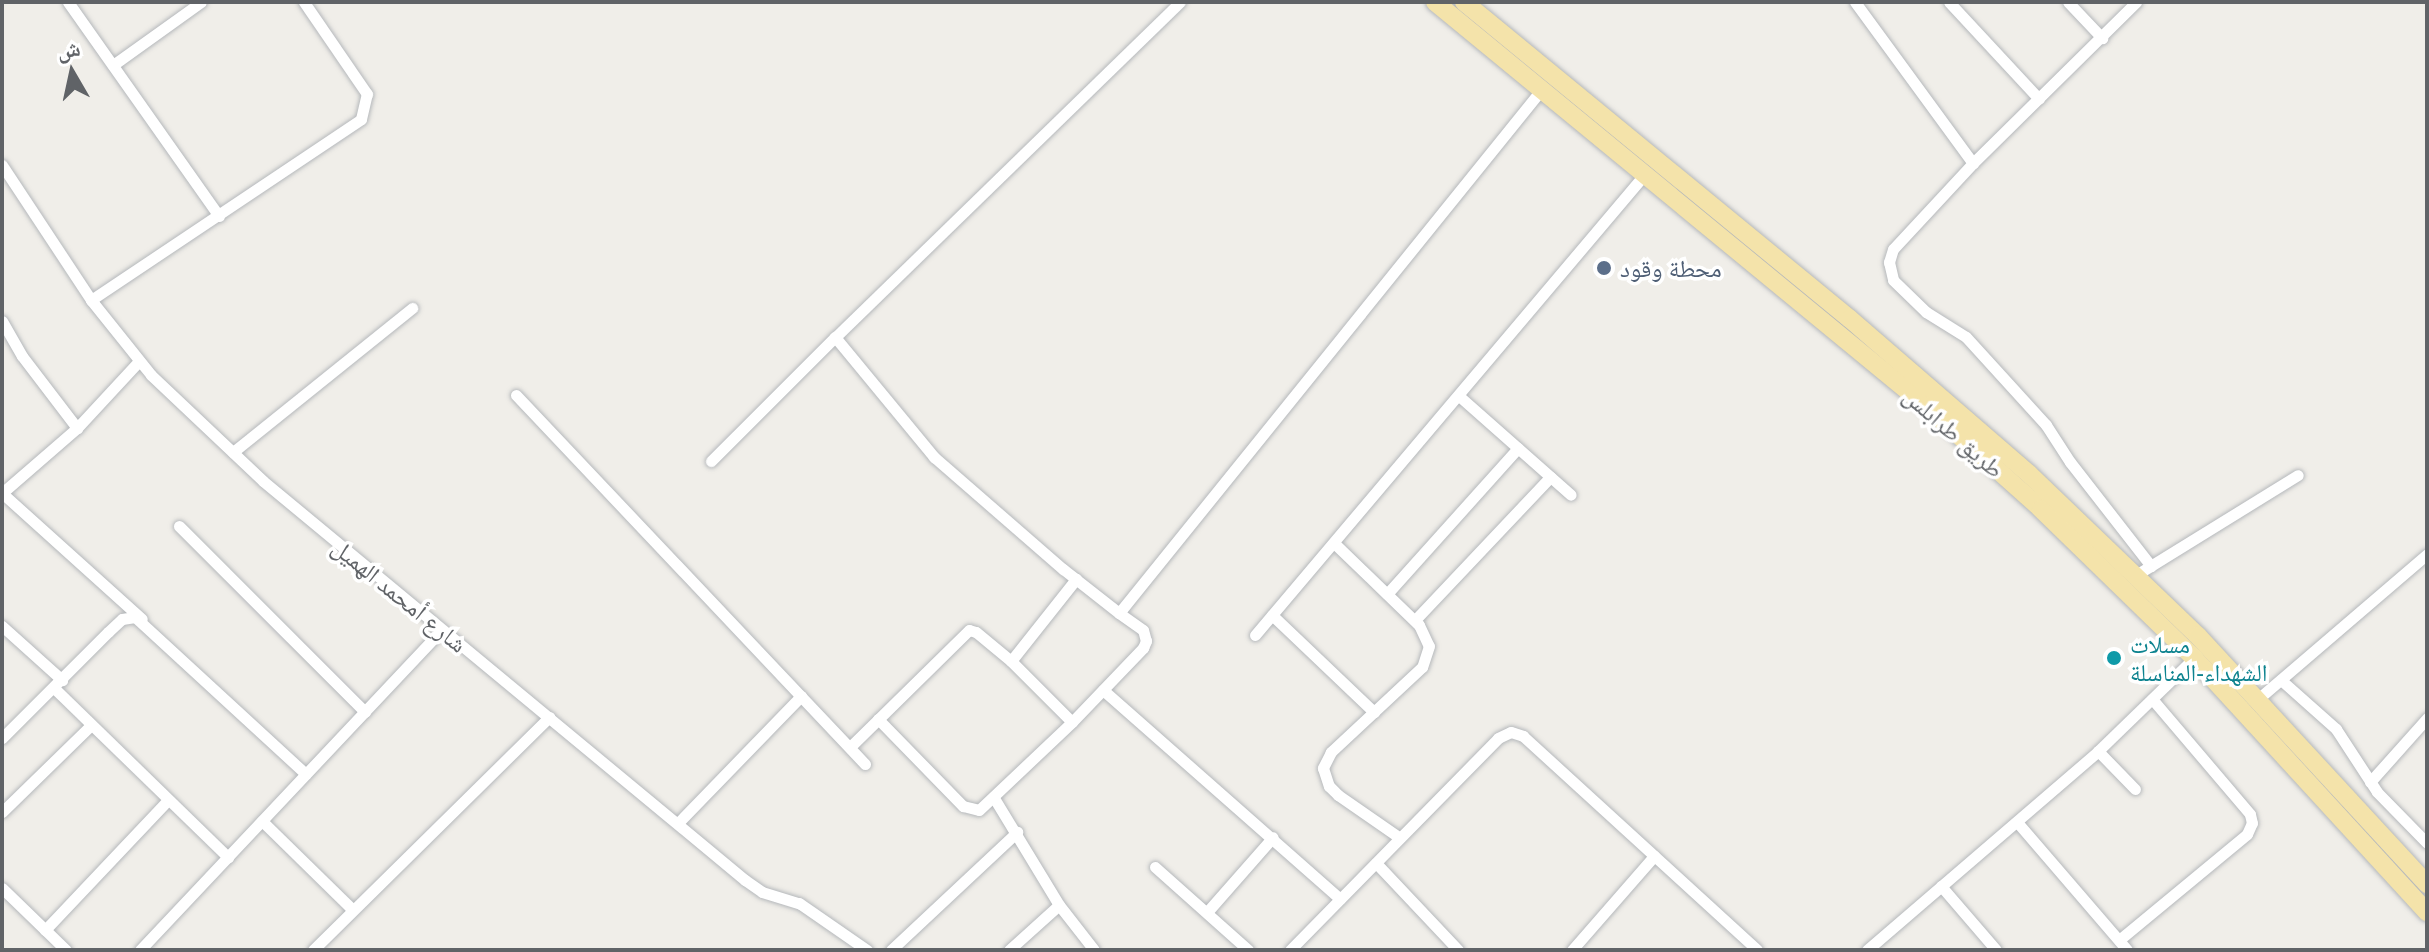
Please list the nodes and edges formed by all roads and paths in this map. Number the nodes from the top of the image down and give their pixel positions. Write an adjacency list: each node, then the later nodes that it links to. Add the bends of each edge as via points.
1 (68, 2): 12 (street)
2 (201, 2): 12 (street)
3 (304, 2): 18 (street, via 367,94 361,119)
4 (1180, 2): 22 (street)
5 (1435, 2): 13 (highway, طريق طرابلس)
6 (1949, 2): 14 (street)
7 (2068, 2): 11 (street)
8 (2136, 2): 11 (street)
9 (1858, 3): 15 (street)
10 (1471, 4): 37 (highway)
11 (2102, 38): 14 (street)
12 (113, 65): 18 (street)
13 (1542, 89): 17 (highway, طريق طرابلس); 40 (street)
14 (2039, 99): 15 (street)
15 (1973, 163): 37 (street, via 1893,249 1893,280 1926,312 1966,337 2036,414)
16 (2, 165): 19 (street, شارع أمحمد الهميل)
17 (1644, 175): 25 (street); 47 (highway, طريق طرابلس, via 1926,406)
18 (219, 216): 19 (street)
19 (91, 300): 23 (street, شارع أمحمد الهميل)
20 (412, 308): 28 (street)
21 (2, 321): 26 (street)
22 (835, 337): 29 (street); 38 (street, via 934,457)
23 (139, 361): 26 (street); 28 (street, شارع أمحمد الهميل)
24 (516, 395): 52 (street)
25 (1459, 396): 27 (street); 35 (street)
26 (77, 428): 32 (street)
27 (1518, 448): 31 (street); 39 (street)
28 (233, 452): 45 (street, شارع أمحمد الهميل)
29 (711, 461)
30 (2298, 475): 37 (street)
31 (1550, 477): 33 (street); 43 (street)
32 (2, 493): 42 (street)
33 (1571, 495)
34 (179, 526): 55 (street)
35 (1334, 543): 39 (street); 41 (street)
36 (2427, 554): 49 (street)
37 (2144, 570): 54 (highway)
38 (1076, 579): 40 (street); 48 (street)
39 (1387, 594): 43 (street)
40 (1119, 613): 51 (street, via 1143,630 1145,645)
41 (1272, 615): 46 (street); 56 (street)
42 (142, 620): 50 (street, via 122,619); 66 (street)
43 (1415, 620): 56 (street, via 1426,635 1427,657)
44 (2, 626): 50 (street)
45 (441, 631): 55 (street); 57 (street, شارع أمحمد الهميل)
46 (1255, 635)
47 (2194, 658): 53 (street); 90 (highway, طريق طرابلس)
48 (1011, 661): 59 (street, via 976,632 965,632); 60 (street)
49 (2281, 680): 54 (street); 67 (street, via 2336,729)
50 (58, 684): 61 (street); 62 (street)
51 (1103, 690): 60 (street); 76 (street)
52 (801, 696): 63 (street); 74 (street)
53 (2152, 699): 64 (street); 92 (street, via 2250,814 2252,823 2247,834)
54 (2258, 699): 83 (highway)
55 (365, 712): 66 (street)
56 (1374, 712): 77 (street, via 1324,760 1324,777 1338,795)
57 (549, 717): 74 (street, شارع أمحمد الهميل); 88 (street)
58 (2427, 718): 67 (street)
59 (878, 719): 63 (street); 69 (street, via 963,806 979,810)
60 (1072, 722): 69 (street)
61 (91, 725): 70 (street); 71 (street)
62 (3, 736)
63 (850, 747): 65 (street)
64 (2098, 751): 68 (street); 73 (street)
65 (865, 764)
66 (306, 774): 72 (street)
67 (2370, 782): 78 (street)
68 (2135, 789)
69 (994, 798): 75 (street)
70 (168, 800): 80 (street); 91 (street)
71 (2, 812)
72 (262, 821): 80 (street); 88 (street)
73 (2017, 822): 84 (street); 92 (street)
74 (678, 823): 96 (street, شارع أمحمد الهميل, via 753,886 791,898)
75 (1017, 832): 87 (street); 97 (street)
76 (1273, 837): 86 (street); 89 (street)
77 (1400, 838): 79 (street, via 1498,738 1511,732 1523,736); 81 (street)
78 (2427, 843)
79 (1654, 856): 103 (street); 104 (street)
80 (228, 857): 94 (street)
81 (1376, 863): 86 (street); 102 (street)
82 (1155, 867): 89 (street)
83 (2427, 884)
84 (1941, 886): 105 (street); 106 (street)
85 (2, 888): 91 (street)
86 (1340, 899): 101 (street)
87 (1059, 905): 98 (street); 99 (street)
88 (352, 909): 95 (street)
89 (1208, 911): 100 (street)
90 (2427, 912)
91 (45, 930): 93 (street)
92 (2119, 940): 107 (street)
93 (66, 950)
94 (140, 950)
95 (313, 950)
96 (867, 950)
97 (891, 950)
98 (1009, 950)
99 (1094, 950)
100 (1248, 950)
101 (1290, 950)
102 (1458, 950)
103 (1572, 950)
104 (1757, 950)
105 (1867, 950)
106 (1996, 950)
107 (2127, 950)

